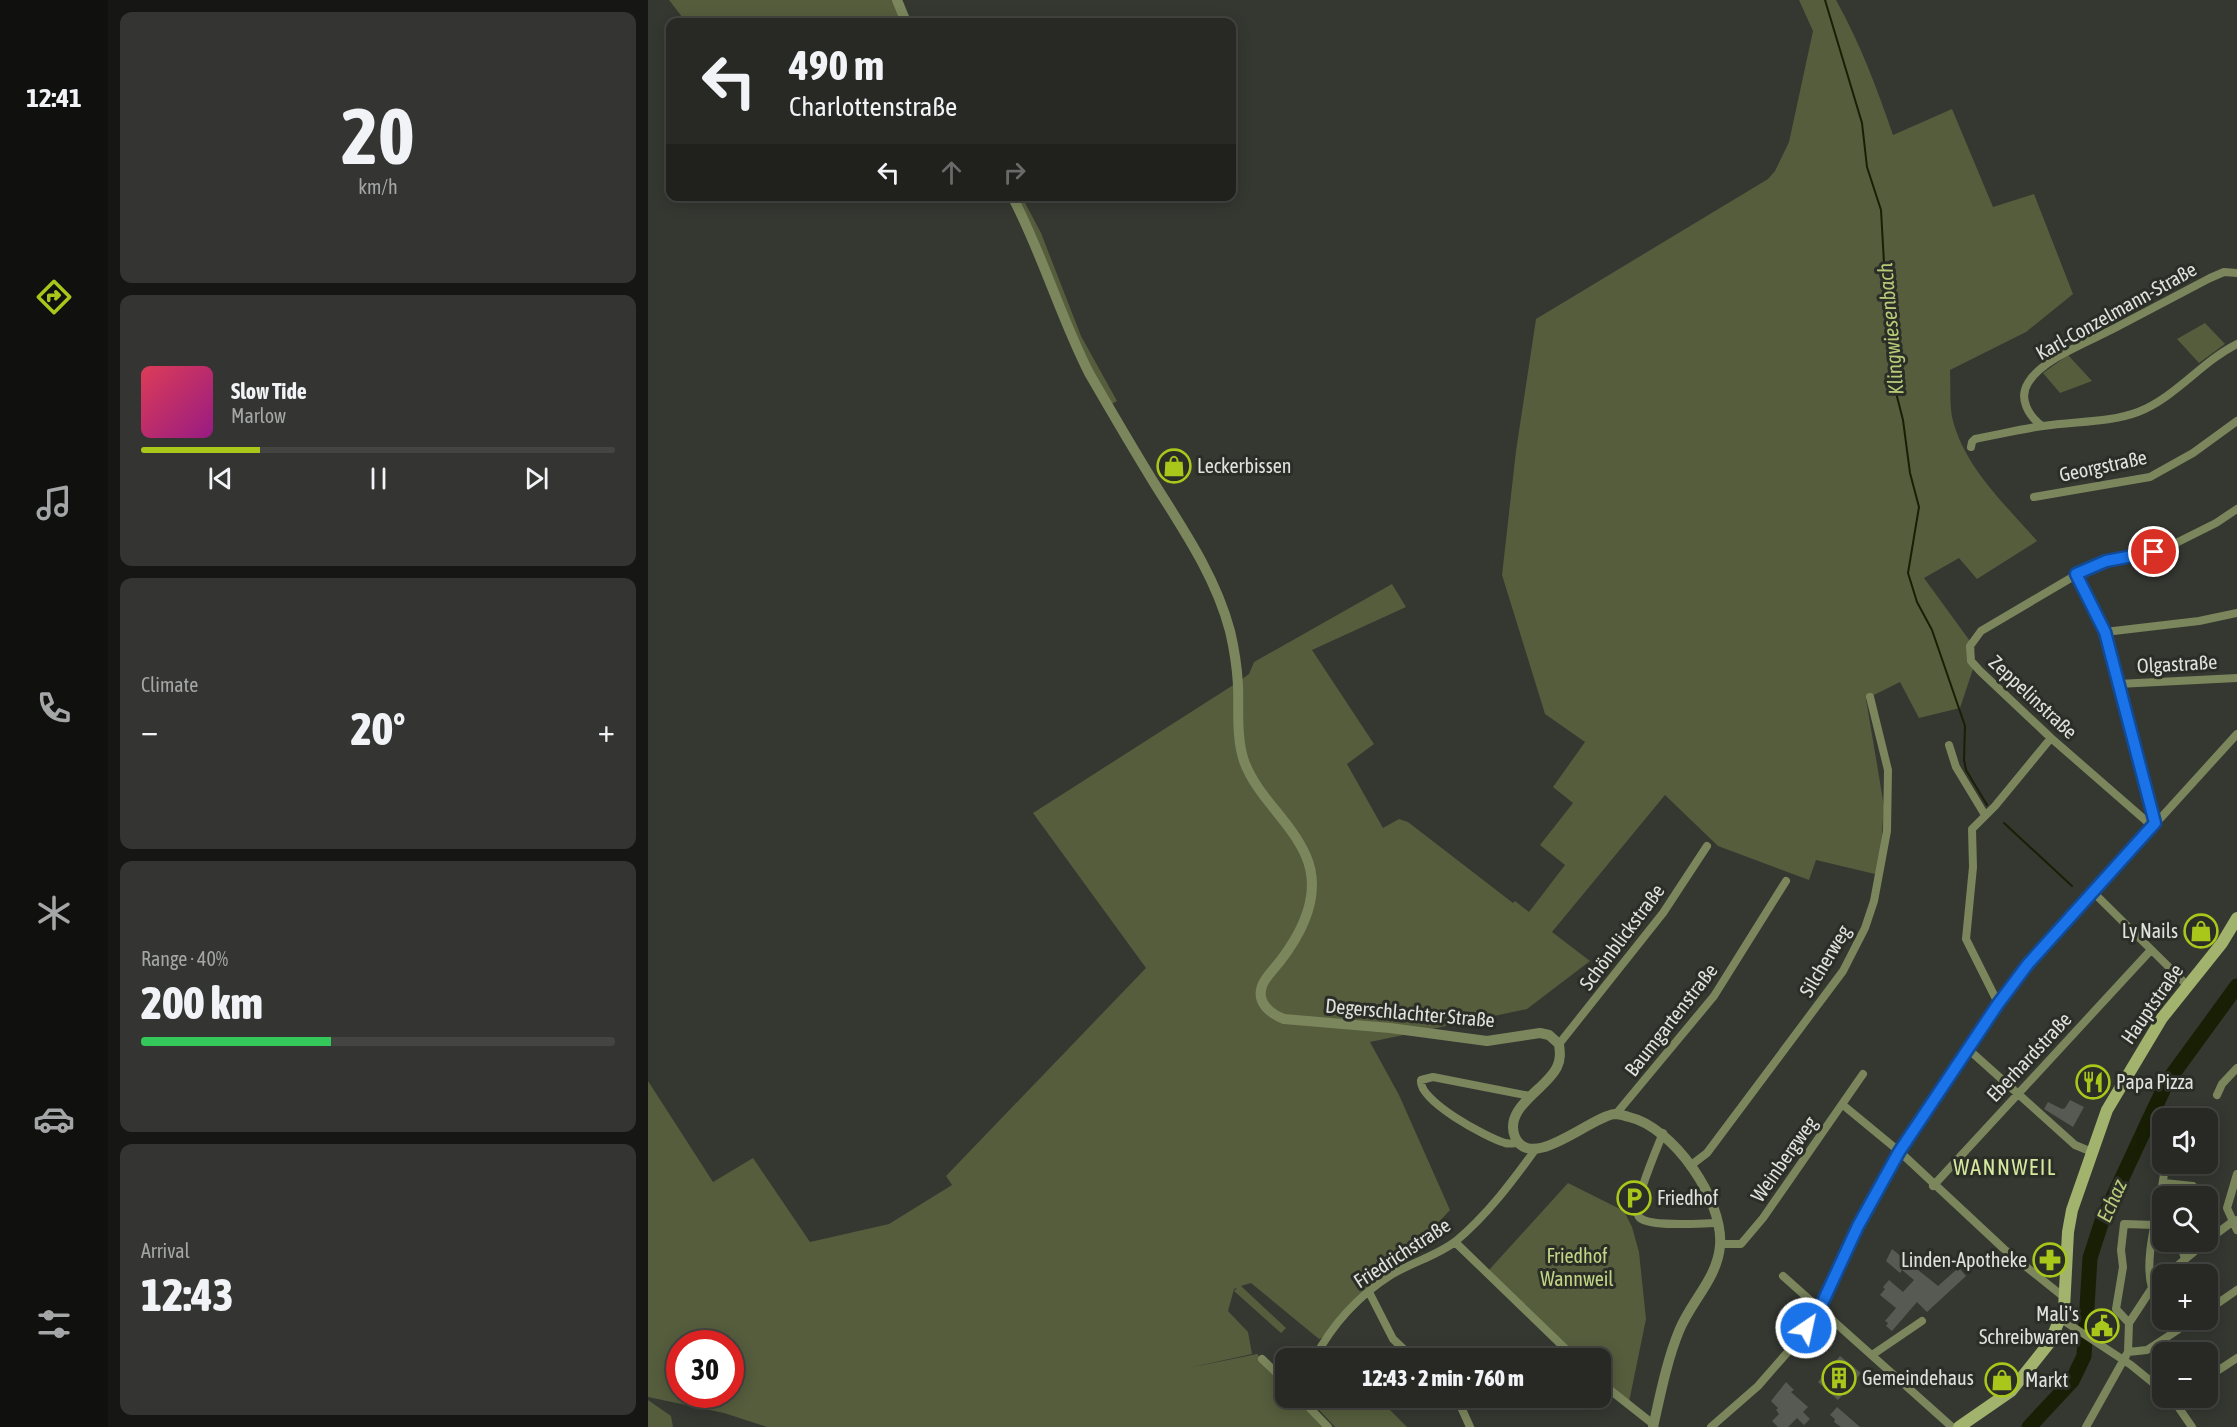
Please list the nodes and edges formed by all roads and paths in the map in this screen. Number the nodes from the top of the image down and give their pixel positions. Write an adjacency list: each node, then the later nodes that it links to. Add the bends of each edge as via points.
1 (897, 0): 2 (street)
2 (904, 18)
3 (1014, 201): 29 (street, Degerschlachter Straße, via 1072,341 1205,568 1230,630 1245,762 1300,841 1308,859 1311,900 1307,918 1262,985 1265,1008 1274,1015 1302,1022 1390,1028 1487,1041 1540,1033)
4 (2237, 273): 7 (street, Karl-Conzelmann-Straße, via 2224,272 2210,278 2036,373 2026,385 2025,402 2031,417)
5 (2237, 344): 7 (street, via 2139,411)
6 (2237, 422): 9 (street, Georgstraße, via 2150,477)
7 (2042, 426): 8 (street, via 1975,439)
8 (1971, 447)
9 (2034, 497)
10 (2237, 509): 11 (street, Zeppelinstraße, via 2172,545 2093,565)
11 (2076, 574): 13 (street); 18 (street, Zeppelinstraße, via 1981,631 1970,646 1971,661)
12 (2237, 613): 13 (street)
13 (2105, 632): 15 (street)
14 (2237, 678): 15 (street, Olgastraße)
15 (2118, 684): 21 (street)
16 (1870, 698): 43 (street, Silcherweg, via 1888,770 1887,831 1865,928 1843,971 1810,1018 1707,1153)
17 (2237, 734): 21 (street)
18 (2051, 738): 20 (street); 21 (street, Zeppelinstraße)
19 (1949, 745): 20 (street, via 1956,767)
20 (1985, 814): 28 (street, via 1972,829 1973,867 1966,939)
21 (2153, 825): 24 (street)
22 (1707, 846): 29 (street, Schönblickstraße, via 1663,913)
23 (1786, 881): 37 (street, Baumgartenstraße, via 1714,996)
24 (2093, 892): 26 (street); 28 (street)
25 (2237, 918): 27 (main road, Hauptstraße)
26 (2150, 951): 27 (street); 33 (street, Eberhardstraße)
27 (2187, 985): 42 (main road, Hauptstraße, via 2162,1018 2107,1110)
28 (1998, 1004): 30 (street)
29 (1559, 1044): 35 (street, via 1556,1069)
30 (1968, 1049): 33 (street); 41 (street)
31 (2237, 1068): 34 (street)
32 (1863, 1074): 36 (street, Weinbergweg)
33 (2018, 1094): 42 (street, via 2075,1145); 47 (street, Eberhardstraße)
34 (2217, 1095)
35 (1530, 1096): 39 (street, via 1515,1117 1513,1129); 39 (street, via 1433,1077 1420,1080 1423,1091 1458,1119 1507,1143)
36 (1843, 1105): 41 (street); 56 (street, Weinbergweg, via 1741,1244)
37 (1616, 1114): 38 (street, via 1642,1121); 40 (street)
38 (1663, 1133): 43 (street); 51 (street, via 1639,1198 1638,1215 1658,1223)
39 (1519, 1143): 40 (street)
40 (1535, 1150): 55 (street, Friedrichstraße, via 1501,1195)
41 (1899, 1152): 47 (street); 68 (street, via 1858,1226)
42 (2092, 1152): 66 (main road, Hauptstraße, via 2070,1220)
43 (1690, 1166): 51 (street, via 1707,1191)
44 (2163, 1174): 46 (street)
45 (2237, 1174): 50 (street, via 2227,1208)
46 (2163, 1183): 48 (street); 49 (street)
47 (1933, 1186): 66 (street)
48 (2162, 1186)
49 (2193, 1186)
50 (2234, 1221): 53 (street); 54 (street)
51 (1717, 1223): 56 (street)
52 (2152, 1225): 71 (street, via 2124,1224 2123,1267 2116,1309)
53 (2237, 1230)
54 (2218, 1233)
55 (1455, 1242): 65 (street, Friedrichstraße, via 1392,1274); 75 (street)
56 (1720, 1244): 88 (street, via 1712,1274 1678,1331)
57 (2152, 1248): 63 (street, via 2148,1270)
58 (2183, 1252): 60 (street)
59 (2194, 1252): 60 (street)
60 (2185, 1259): 61 (street)
61 (2179, 1264)
62 (1783, 1276): 68 (street)
63 (2152, 1288): 71 (street)
64 (2237, 1290): 67 (street)
65 (1369, 1292): 73 (street, Friedrichstraße, via 1348,1310); 74 (street, via 1393,1339)
66 (2065, 1298): 69 (main road, Hauptstraße)
67 (2218, 1303)
68 (1820, 1308): 77 (street); 91 (street, via 1758,1386)
69 (2061, 1319): 80 (street); 93 (main road, Hauptstraße, via 2044,1352 2011,1391)
70 (1922, 1320): 77 (street)
71 (2129, 1323): 76 (street)
72 (2178, 1330): 76 (street, via 2147,1350)
73 (1320, 1348)
74 (1402, 1348)
75 (1565, 1348)
76 (2128, 1352): 80 (street)
77 (1872, 1355): 92 (street)
78 (2237, 1358): 81 (street)
79 (1262, 1359): 82 (street)
80 (2123, 1360): 83 (street); 94 (street)
81 (2218, 1370)
82 (1275, 1371)
83 (2152, 1382)
84 (1611, 1392): 88 (street)
85 (1310, 1408): 89 (street)
86 (1461, 1408): 90 (street)
87 (2180, 1408): 95 (street)
88 (1653, 1425)
89 (1328, 1427)
90 (1470, 1427)
91 (1711, 1427)
92 (1952, 1427)
93 (1959, 1427)
94 (2086, 1427)
95 (2192, 1427)

